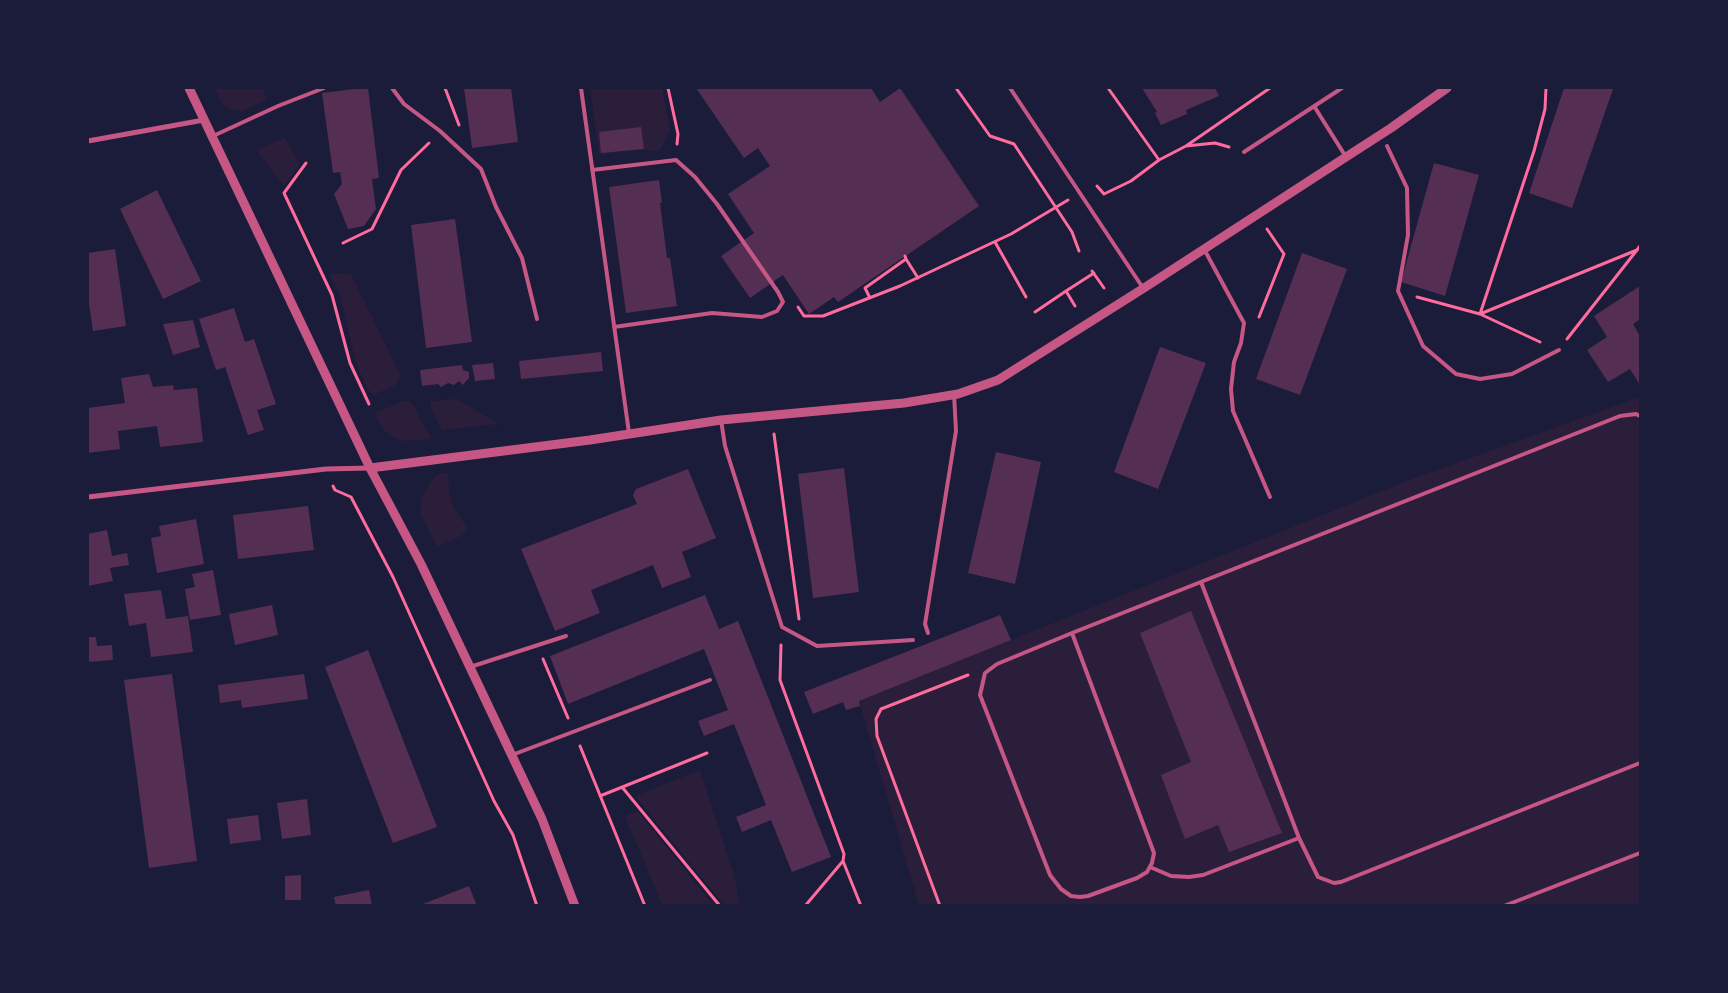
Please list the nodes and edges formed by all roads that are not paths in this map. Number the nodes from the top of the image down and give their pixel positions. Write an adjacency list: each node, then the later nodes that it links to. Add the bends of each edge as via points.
1 (189, 88): 9 (street)
2 (324, 88): 10 (lane)
3 (392, 88): 18 (lane, via 404,104 440,131 480,169 522,258)
4 (581, 88): 15 (lane)
5 (1010, 88): 17 (lane)
6 (1342, 88): 8 (lane)
7 (1446, 88): 14 (street)
8 (1314, 106): 13 (lane); 14 (lane)
9 (205, 120): 10 (street); 11 (street)
10 (213, 136): 25 (street)
11 (88, 141)
12 (1386, 146): 20 (lane, via 1407,188 1408,235 1398,291 1423,346 1456,374 1480,379 1512,374)
13 (1244, 152)
14 (1346, 157): 16 (street)
15 (592, 170): 19 (lane); 19 (lane, via 676,160 695,177 716,204 783,302 777,311 762,317 712,313)
16 (1204, 249): 17 (street); 27 (lane, via 1244,323 1234,362 1233,411)
17 (1144, 288): 21 (street, via 998,380)
18 (537, 319)
19 (614, 327): 24 (lane)
20 (1558, 350)
21 (954, 394): 23 (street, via 904,403); 29 (lane, via 956,431 925,624)
22 (1640, 416): 28 (lane, via 1620,416)
23 (721, 420): 24 (street); 32 (lane, via 725,446 782,627 817,646)
24 (629, 433): 25 (street)
25 (370, 468): 26 (street, via 326,469); 33 (street)
26 (88, 497)
27 (1270, 497)
28 (1202, 582): 30 (lane); 37 (lane)
29 (928, 633)
30 (1072, 634): 39 (lane, via 1154,853); 39 (lane, via 996,664 985,674 980,695 1050,875 1061,889 1071,896 1088,896 1137,878)
31 (566, 636): 33 (lane)
32 (913, 640)
33 (470, 667): 35 (street)
34 (710, 680): 35 (lane)
35 (512, 755): 40 (street, via 542,819)
36 (1640, 763): 37 (lane, via 1341,882 1318,877)
37 (1299, 838): 39 (lane, via 1203,875 1172,876)
38 (1640, 853): 41 (lane)
39 (1150, 867)
40 (575, 906)
41 (1504, 906)

